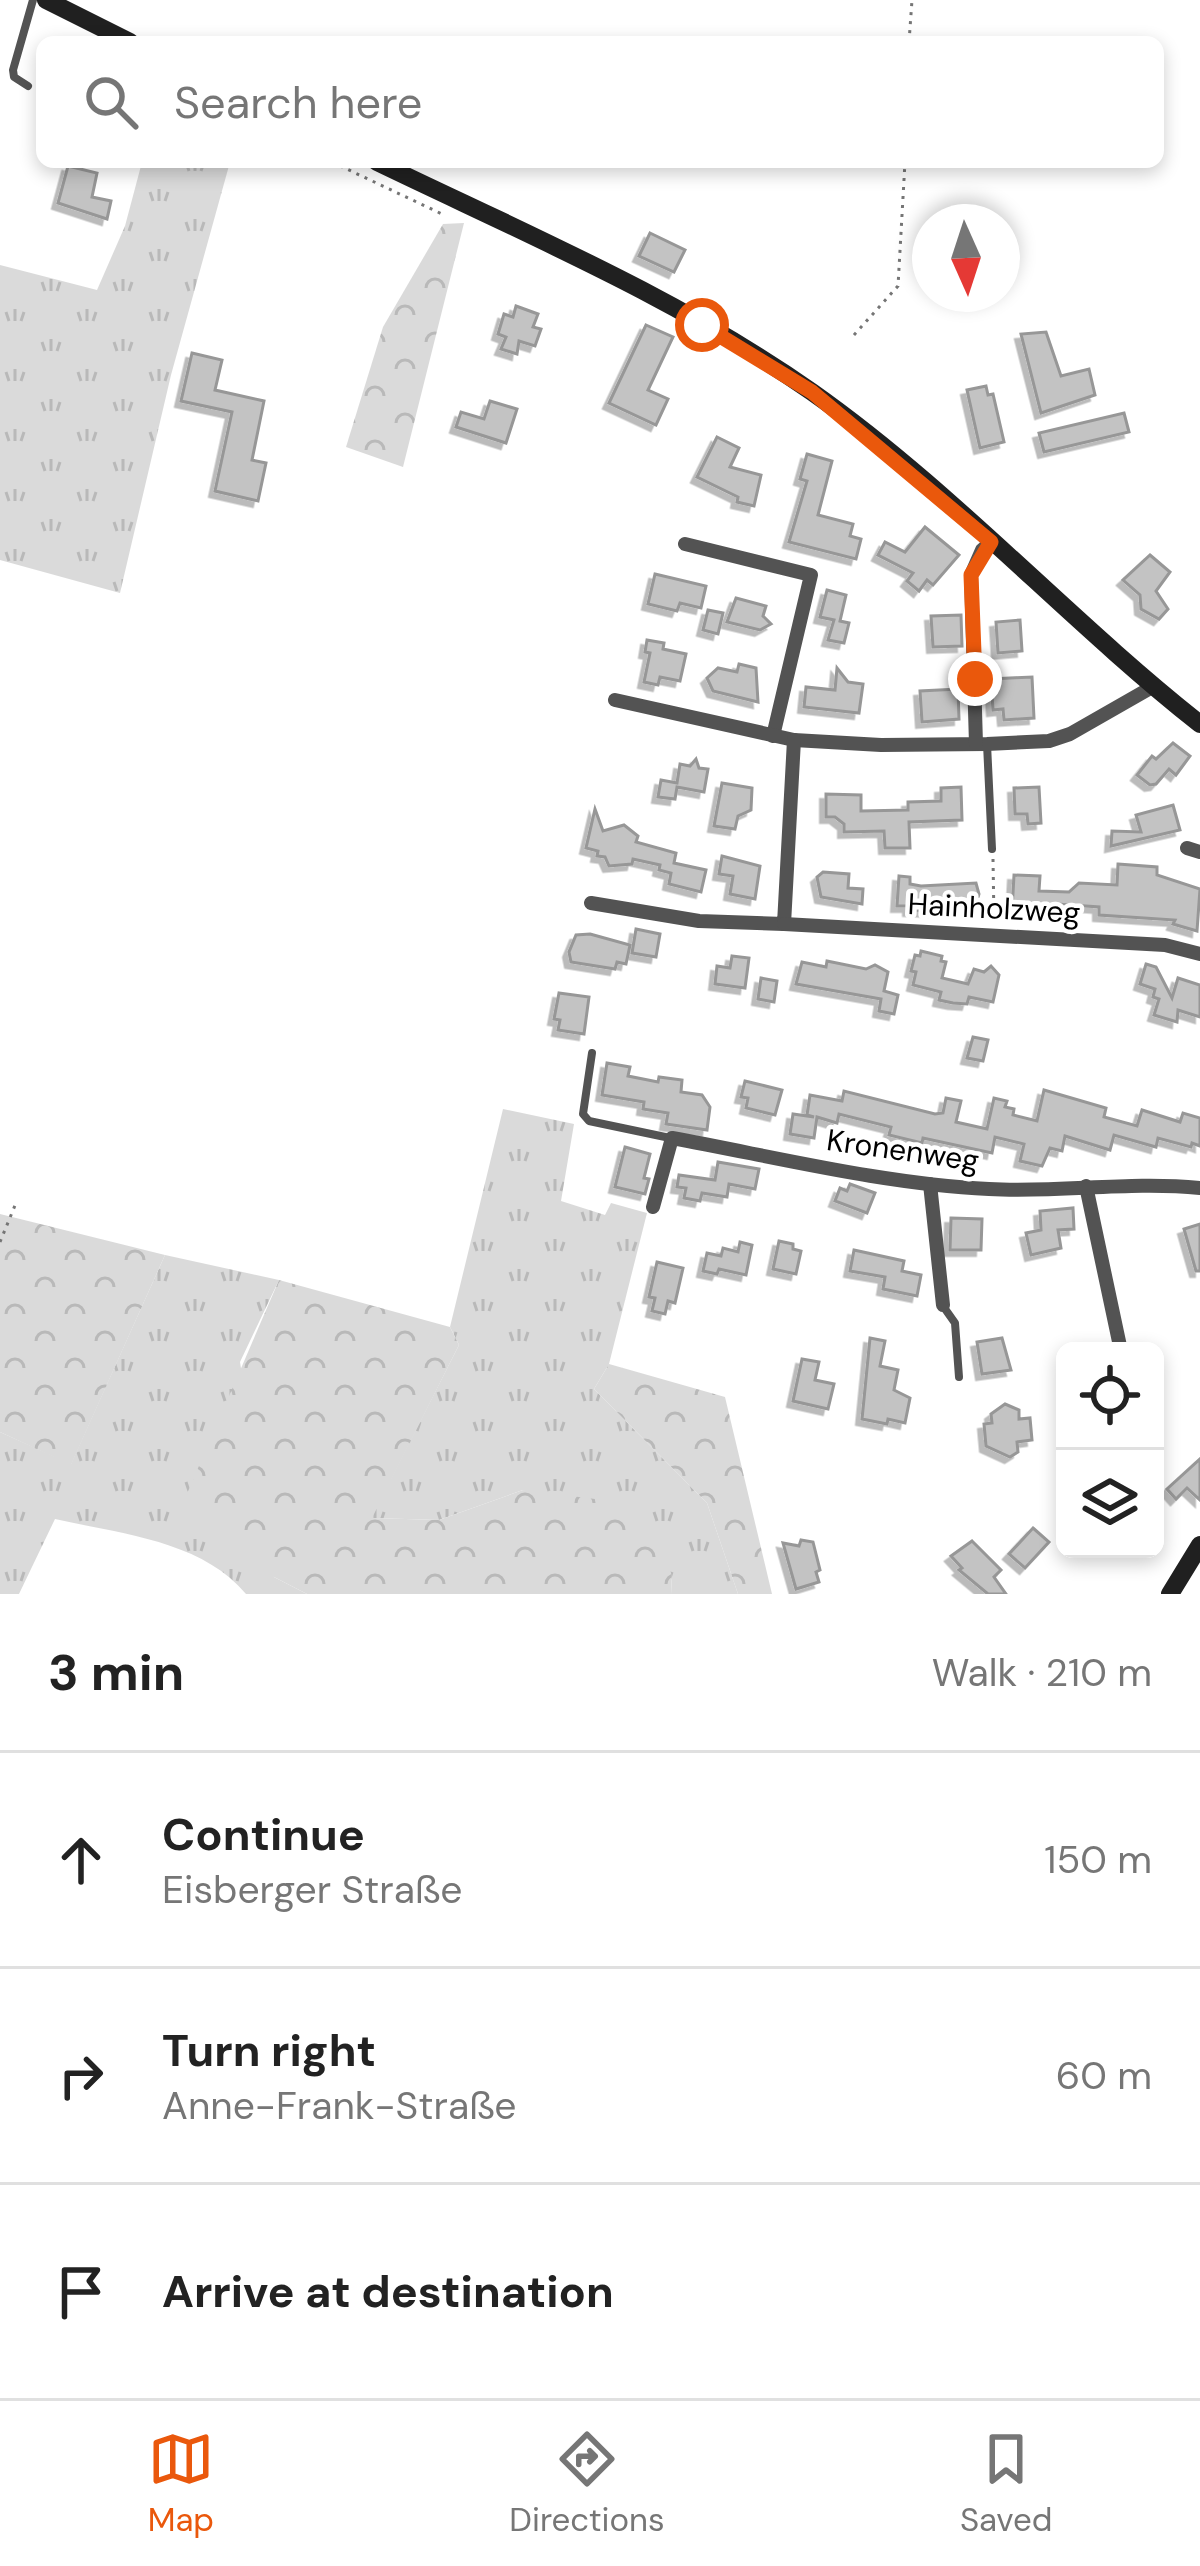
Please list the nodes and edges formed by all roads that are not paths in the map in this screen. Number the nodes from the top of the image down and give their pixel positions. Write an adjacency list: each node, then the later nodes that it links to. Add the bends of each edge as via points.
1 (33, 0): 4 (lane, via 14,70)
2 (46, 0): 3 (main road)
3 (118, 36)
4 (28, 86)
5 (389, 168): 6 (main road, via 672,307 812,392)
6 (991, 542): 8 (main road); 13 (street, via 971,575)
7 (685, 544): 11 (street, via 811,575)
8 (1154, 686): 10 (main road); 13 (street, via 1070,734)
9 (614, 700): 11 (street)
10 (1200, 724)
11 (773, 736): 12 (street)
12 (794, 740): 13 (street); 16 (street)
13 (981, 744): 14 (lane)
14 (992, 849)
15 (591, 903): 16 (street, Hainholzweg, via 700,921)
16 (784, 924): 17 (street, Hainholzweg, via 1166,945)
17 (1200, 954)
18 (592, 1053): 19 (lane, via 583,1114 589,1121)
19 (672, 1138): 20 (street, Kronenweg); 23 (street)
20 (930, 1184): 21 (street, Kronenweg); 24 (street)
21 (1086, 1186): 22 (street, Kronenweg); 25 (street)
22 (1200, 1188)
23 (653, 1207)
24 (943, 1305): 26 (lane, via 955,1323)
25 (1119, 1342)
26 (959, 1377)
27 (1200, 1545): 28 (main road)
28 (1170, 1594)

